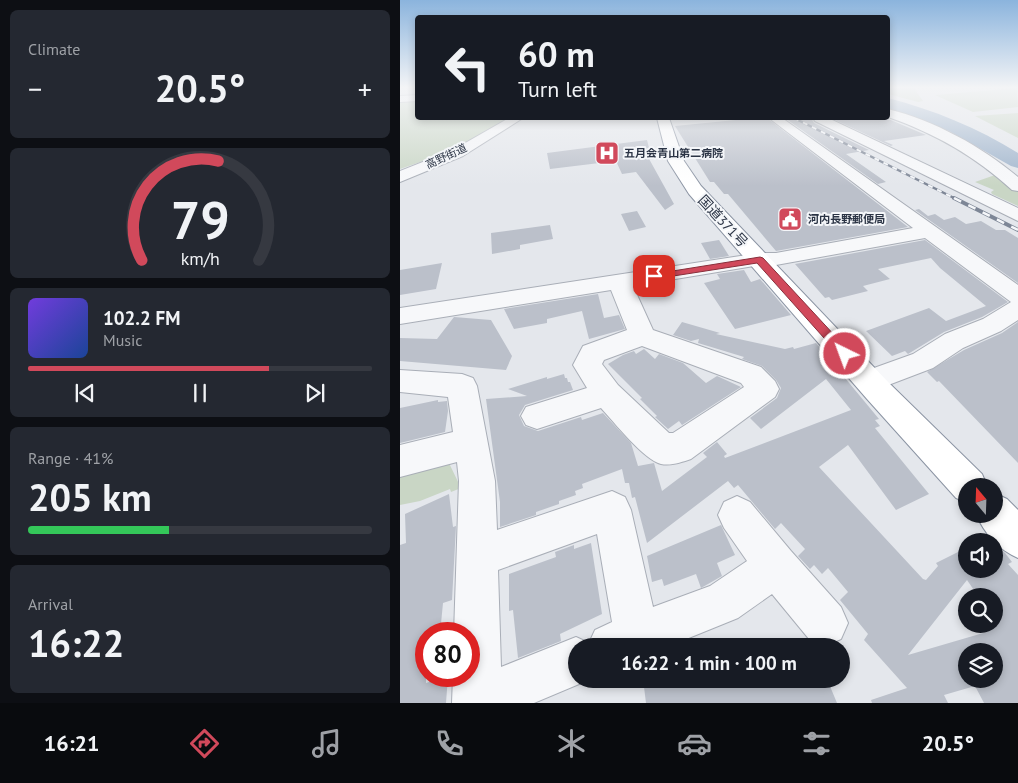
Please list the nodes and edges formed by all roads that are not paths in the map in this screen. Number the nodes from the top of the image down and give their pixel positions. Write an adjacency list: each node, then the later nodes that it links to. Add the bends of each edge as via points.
1 (514, 120): 6 (street, 高野街道, via 458,153)
2 (664, 120): 10 (highway, 国道371号, via 676,161 692,186)
3 (778, 120): 9 (street)
4 (823, 120): 8 (street)
5 (908, 120): 7 (street, via 976,153)
6 (400, 177)
7 (1018, 186)
8 (1018, 215)
9 (930, 231): 10 (street); 12 (street)
10 (760, 260): 11 (street); 16 (highway, 国道371号)
11 (619, 282): 14 (street); 15 (street)
12 (1018, 296)
13 (1018, 308): 16 (street, via 923,361)
14 (400, 316)
15 (643, 336): 18 (street, via 593,353 587,365); 18 (street, via 751,375 764,389 680,448 662,449)
16 (870, 381): 22 (highway, 国道371号)
17 (400, 382): 20 (street, via 462,386)
18 (607, 394): 19 (street)
19 (536, 416)
20 (471, 443): 21 (street); 24 (street, via 477,481)
21 (400, 462)
22 (961, 478)
23 (737, 515): 25 (street)
24 (478, 557): 27 (street, via 612,510); 30 (street)
25 (776, 566): 26 (street); 28 (street, via 722,603)
26 (825, 623)
27 (624, 638)
28 (632, 638)
29 (568, 664): 30 (street)
30 (477, 702)

